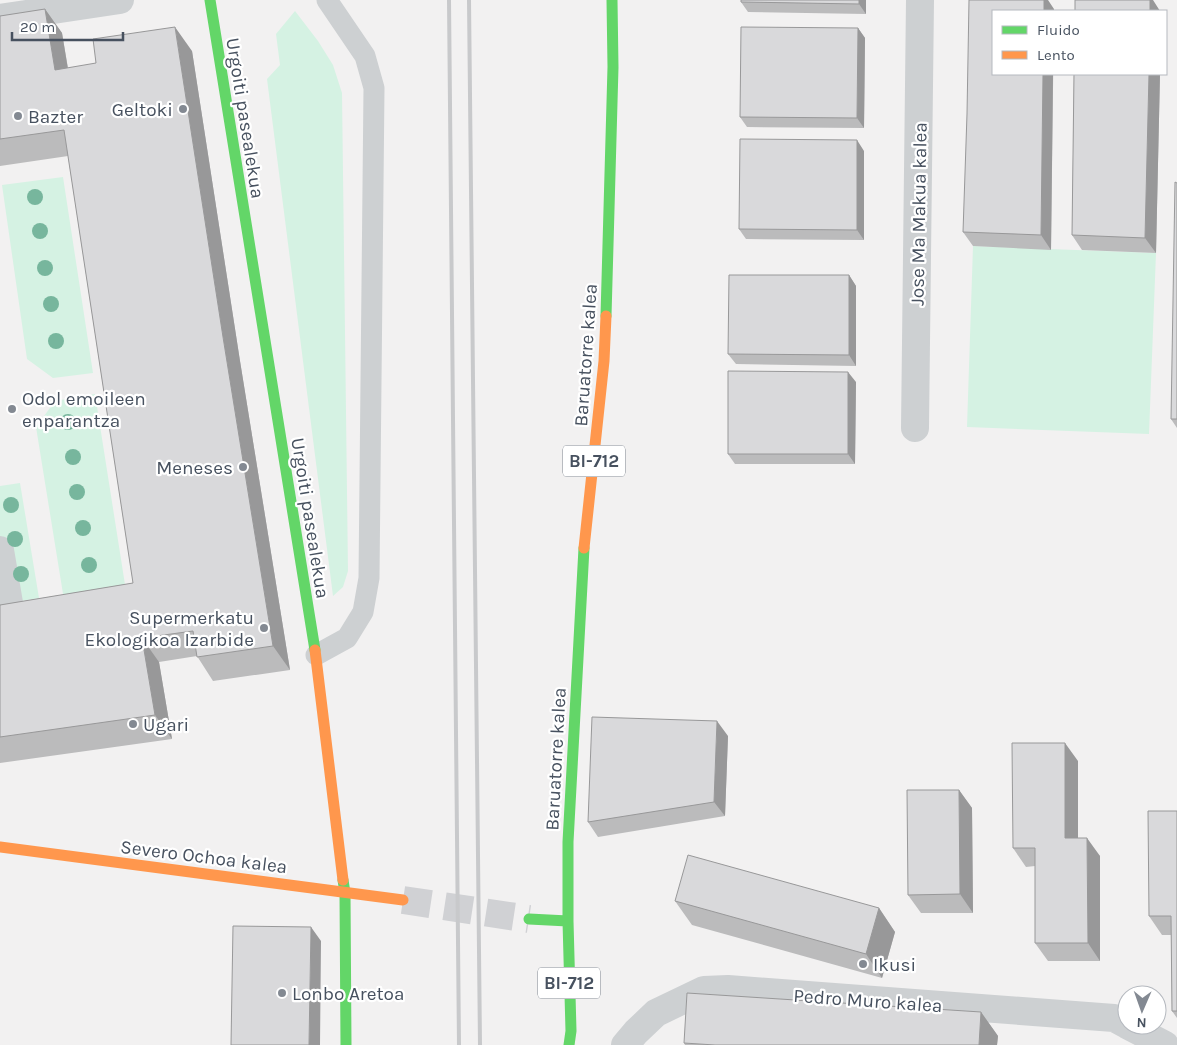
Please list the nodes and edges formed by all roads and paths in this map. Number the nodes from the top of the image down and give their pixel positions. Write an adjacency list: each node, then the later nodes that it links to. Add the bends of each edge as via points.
1 (120, 0): 6 (street)
2 (210, 0): 10 (street, Urgoiti pasealekua)
3 (327, 0): 10 (lane, via 365,56 374,88 369,578 363,612 347,638)
4 (612, 0): 15 (street, Baruatorre kalea / BI-712, via 608,280 604,361 584,559 568,842)
5 (920, 0): 7 (street, Jose Mª Makua kalea)
6 (0, 18)
7 (915, 428)
8 (0, 550): 9 (street, via 9,604)
9 (0, 605)
10 (316, 654): 12 (street, Urgoiti pasealekua)
11 (0, 847): 12 (street, Severo Ochoa kalea)
12 (345, 893): 13 (street, Severo Ochoa kalea); 18 (street, Urgoiti pasealekua)
13 (403, 900)
14 (529, 920): 15 (street)
15 (568, 921): 19 (street, BI-712)
16 (1117, 1020): 20 (street, Pedro Muro kalea, via 704,990 656,1013)
17 (1146, 1035): 21 (street, Pedro Muro kalea)
18 (346, 1045)
19 (569, 1045)
20 (625, 1045)
21 (1165, 1045)

